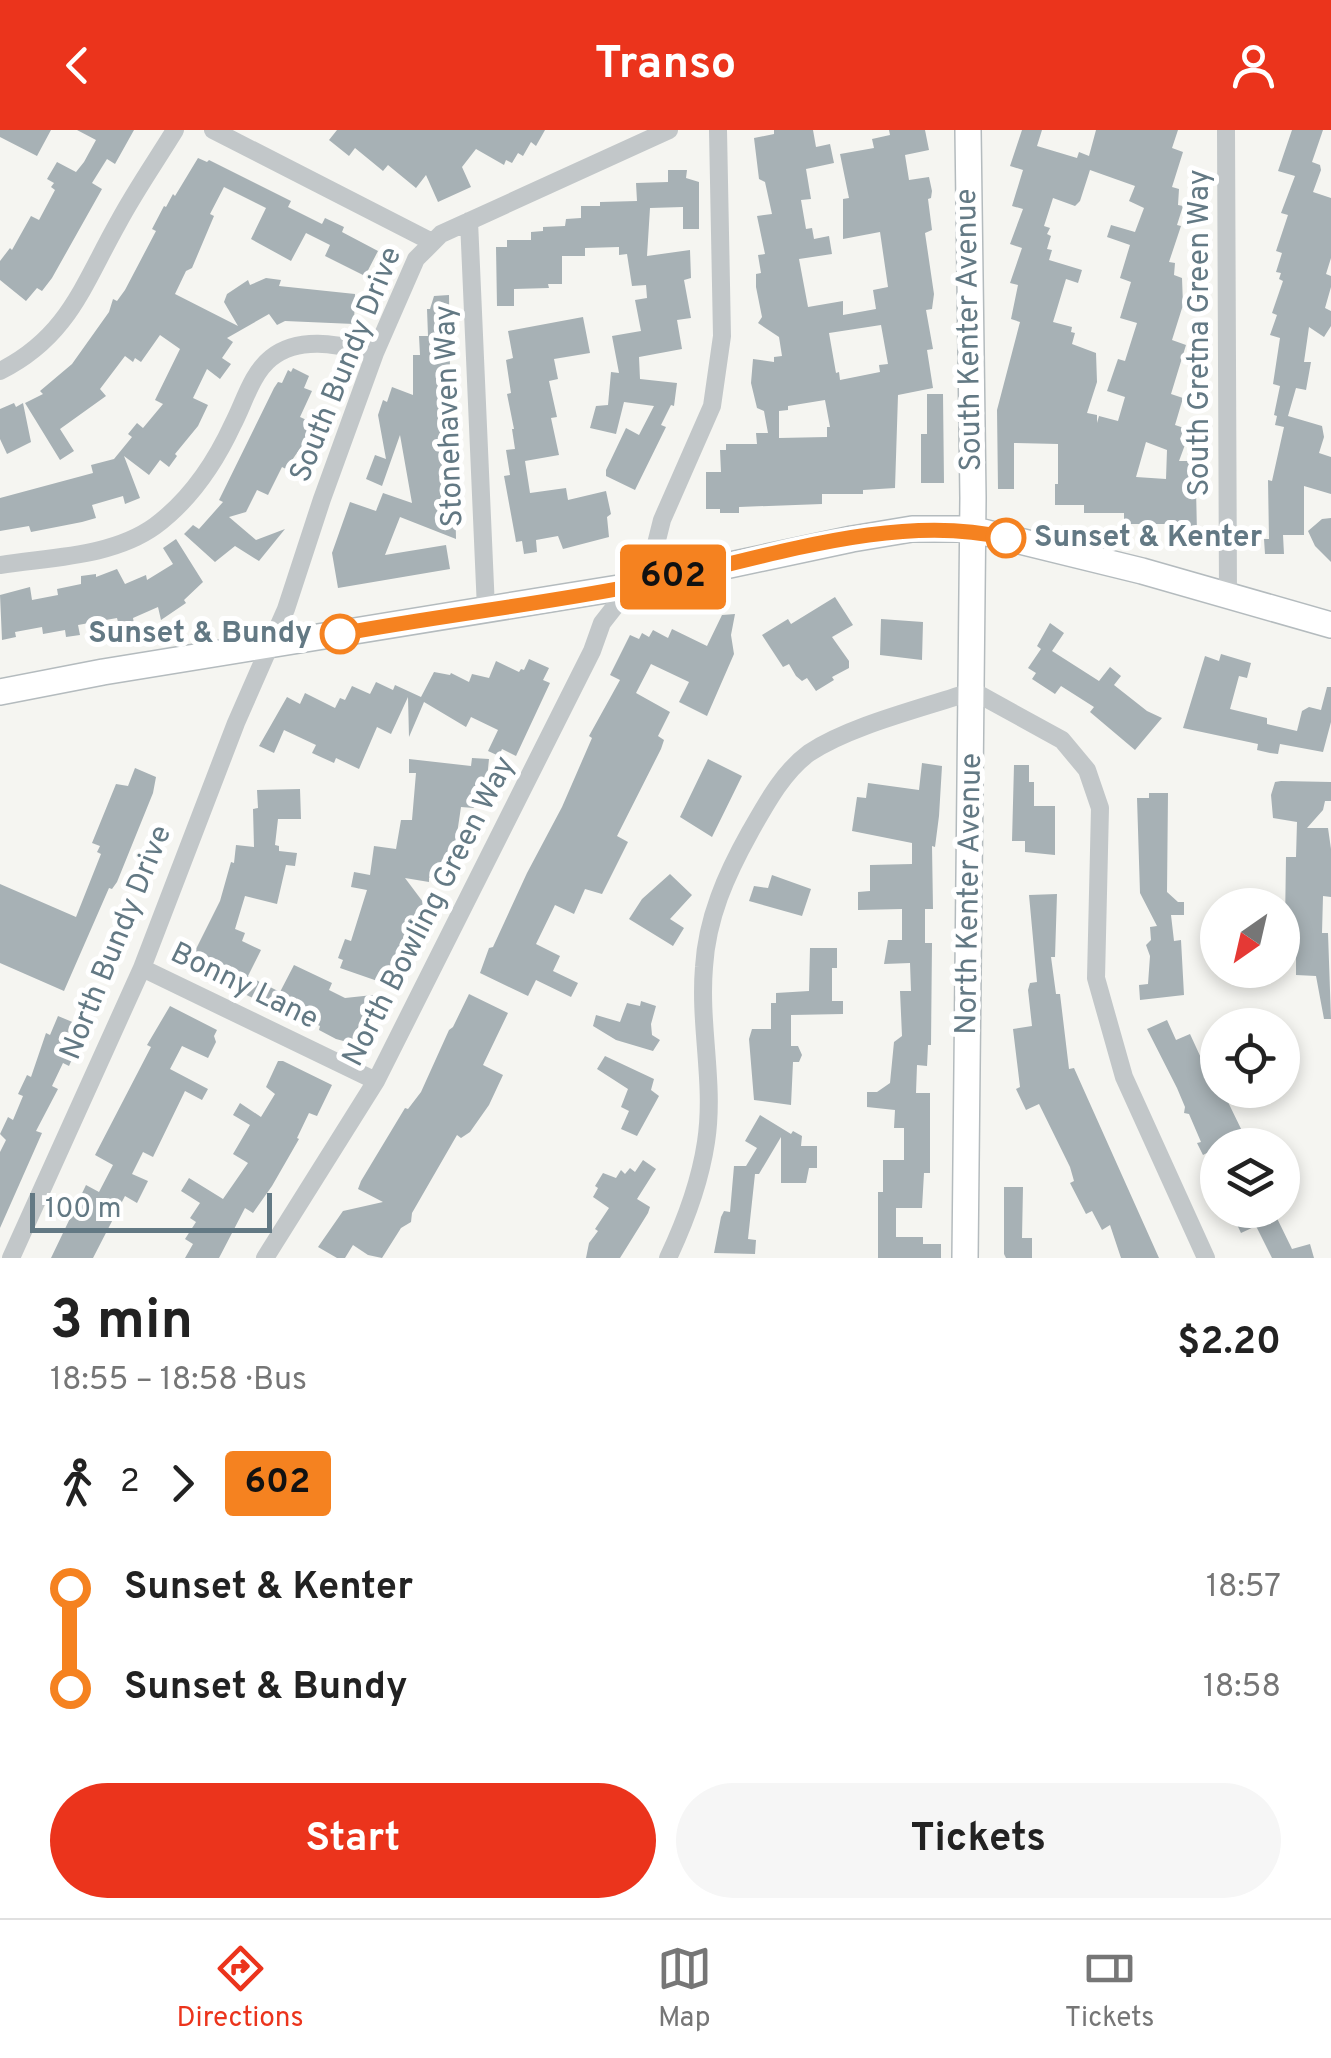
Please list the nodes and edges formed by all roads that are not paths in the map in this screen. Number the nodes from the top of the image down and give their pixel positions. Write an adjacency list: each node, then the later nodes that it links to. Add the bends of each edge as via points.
1 (175, 130): 10 (street, via 66,318 40,348)
2 (213, 130): 8 (street)
3 (669, 130): 7 (street, South Bundy Drive)
4 (718, 130): 13 (street, North Bowling Green Way, via 718,380 658,544)
5 (968, 130): 11 (main road, South Kenter Avenue)
6 (1226, 130): 14 (street, South Gretna Green Way)
7 (469, 220): 8 (street, South Bundy Drive); 15 (street, Stonehaven Way)
8 (430, 241): 9 (street, South Bundy Drive)
9 (375, 354): 12 (street, via 327,343 272,357 254,378 205,474 152,528 117,546); 17 (street, South Bundy Drive)
10 (0, 372)
11 (971, 529): 13 (main road, via 883,532); 14 (main road); 18 (main road, North Kenter Avenue)
12 (0, 565)
13 (632, 586): 15 (main road); 21 (street, North Bowling Green Way, via 602,623)
14 (1228, 595): 16 (main road)
15 (486, 609): 17 (main road)
16 (1331, 624)
17 (267, 646): 19 (main road); 20 (street, North Bundy Drive)
18 (973, 691): 24 (street, via 809,754 786,776 727,873 704,968 706,1144); 25 (main road, North Kenter Avenue); 26 (street, via 1062,740 1087,770 1100,808 1096,978 1124,1077)
19 (0, 692)
20 (142, 968): 21 (street, Bonny Lane); 22 (street, North Bundy Drive)
21 (376, 1081): 23 (street, North Bowling Green Way)
22 (11, 1258)
23 (265, 1258)
24 (668, 1258)
25 (965, 1258)
26 (1206, 1258)

